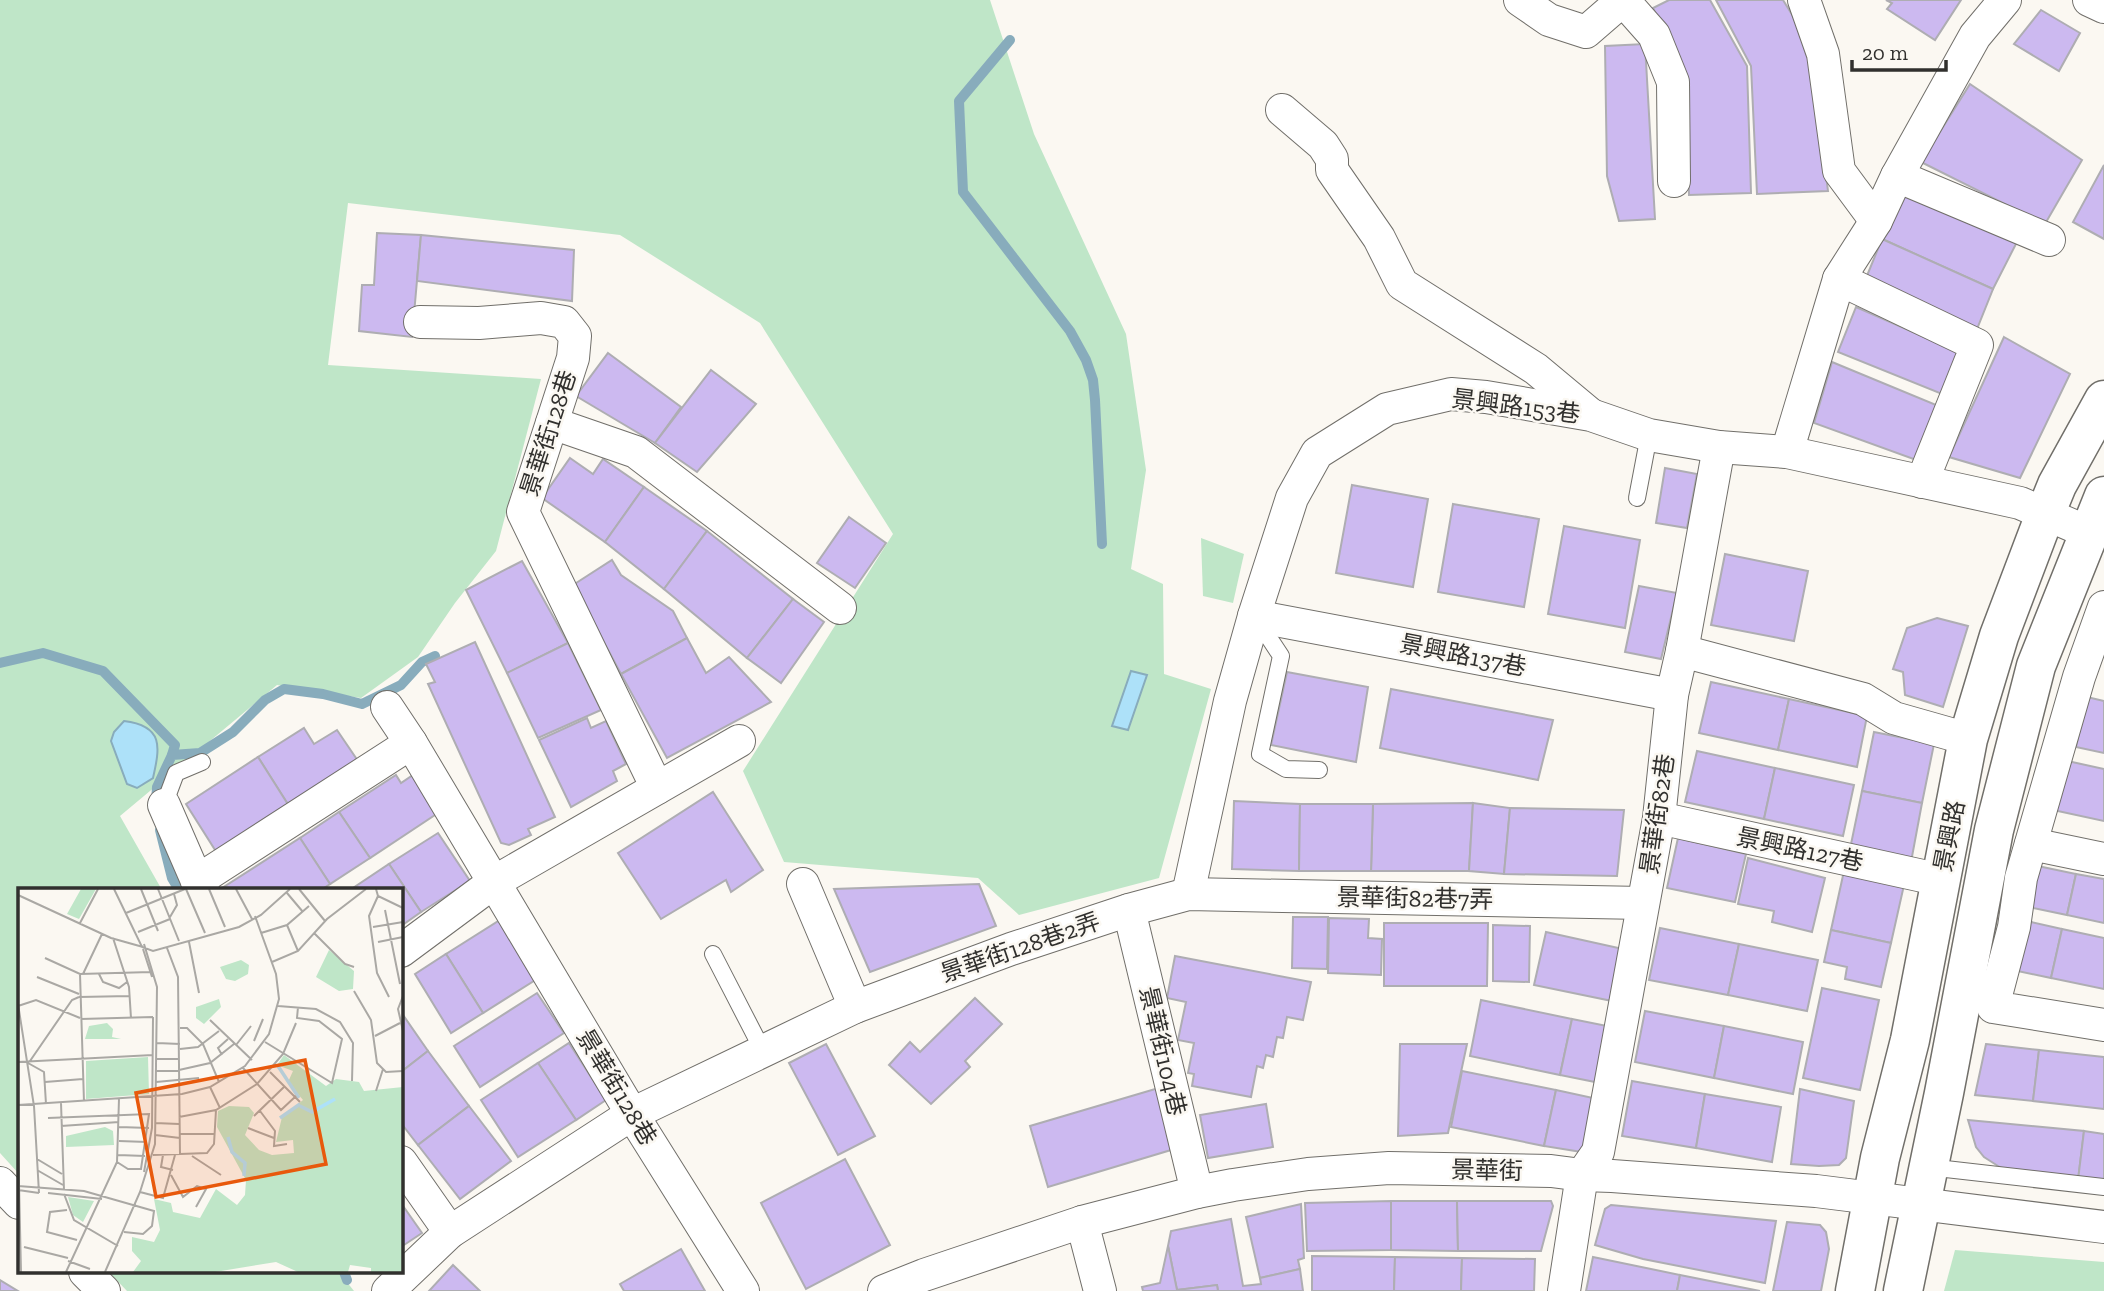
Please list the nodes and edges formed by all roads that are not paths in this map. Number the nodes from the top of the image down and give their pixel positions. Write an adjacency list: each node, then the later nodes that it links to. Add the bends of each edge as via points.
1 (1520, 0): 2 (street, via 1549,20 1586,32)
2 (1623, 0): 9 (street, via 1654,34 1673,82)
3 (1804, 0): 10 (street, via 1823,54 1839,171)
4 (2005, 0): 8 (street, via 1975,36)
5 (2089, 0): 6 (street)
6 (2104, 7)
7 (1282, 110): 15 (street, via 1328,152 1332,170 1379,238 1402,284 1535,369)
8 (1897, 176): 10 (street); 11 (street)
9 (1674, 181)
10 (1876, 221): 12 (street)
11 (2049, 240)
12 (1839, 279): 19 (street); 20 (street, via 1977,345)
13 (420, 322): 16 (street, 景華街128巷, via 541,318 564,322 575,336 573,358)
14 (2104, 400): 23 (street, 景興路)
15 (1591, 415): 17 (street, 景興路153巷); 27 (street, 景興路153巷, via 1451,394 1387,409 1317,453 1292,498)
16 (552, 423): 26 (street, via 636,452); 37 (street, 景華街128巷, via 523,512)
17 (1649, 435): 18 (street, 景興路153巷); 22 (lane)
18 (1718, 447): 19 (street, 景興路153巷); 28 (street, 景華街82巷)
19 (1787, 452): 20 (street, 景興路153巷)
20 (1922, 482): 23 (street, 景興路153巷)
21 (2104, 496): 24 (street, 景興路)
22 (1637, 498)
23 (2046, 512): 24 (street, 景興路153巷); 32 (street, 景興路, via 1999,636)
24 (2090, 533): 56 (street, 景興路, via 2036,666 1994,830)
25 (2104, 607): 29 (street)
26 (840, 608)
27 (1254, 616): 30 (street, 景興路137巷); 36 (lane, via 1281,656 1260,754 1286,769); 46 (street, 景興路153巷, via 1230,701)
28 (1682, 651): 30 (street, 景華街82巷); 32 (street, via 1863,699 1894,718)
29 (2092, 680): 40 (street)
30 (1672, 695): 39 (street, 景華街82巷)
31 (387, 707): 34 (street, 景華街128巷)
32 (1968, 739): 42 (street, 景興路)
33 (740, 741): 37 (street)
34 (411, 743): 43 (street, 景華街128巷); 45 (street)
35 (202, 762): 38 (lane, via 176,773)
36 (1320, 770)
37 (657, 788): 43 (street)
38 (164, 805): 45 (street)
39 (1659, 818): 42 (street, 景興路127巷); 47 (street, 景華街82巷)
40 (2031, 844): 41 (street); 52 (street, via 1993,1007)
41 (2104, 859)
42 (1941, 880): 61 (street, 景興路)
43 (494, 882): 49 (street); 54 (street, 景華街128巷)
44 (803, 884): 51 (street)
45 (200, 886)
46 (1188, 894): 47 (street, 景華街82巷7弄); 48 (street, 景華街128巷2弄)
47 (1643, 903): 57 (street, 景華街82巷, via 1598,1152)
48 (1129, 910): 51 (street, 景華街128巷2弄); 60 (street, 景華街104巷)
49 (402, 950)
50 (713, 954): 53 (lane)
51 (855, 1007): 53 (street, 景華街128巷2弄)
52 (2104, 1025)
53 (763, 1051): 54 (street, 景華街128巷2弄)
54 (632, 1114): 66 (street, 景華街128巷2弄); 70 (street, 景華街128巷)
55 (402, 1163): 66 (street)
56 (1928, 1167): 59 (lane); 63 (street, 景興路)
57 (1582, 1175): 60 (street, 景華街, via 1389,1168 1308,1174); 61 (street, 景華街); 73 (street)
58 (0, 1184): 62 (street)
59 (2104, 1187)
60 (1197, 1192): 64 (street, 景華街)
61 (1874, 1198): 63 (street, 景華街); 74 (street, 景興路)
62 (18, 1202)
63 (1921, 1204): 65 (street, 景華街); 75 (street, 景興路)
64 (1082, 1222): 71 (street, 景華街); 72 (street)
65 (2104, 1227)
66 (450, 1232): 69 (street, 景華街128巷2弄)
67 (87, 1274): 68 (street)
68 (104, 1291)
69 (388, 1291)
70 (743, 1291)
71 (884, 1291)
72 (1100, 1291)
73 (1564, 1291)
74 (1855, 1291)
75 (1903, 1291)

